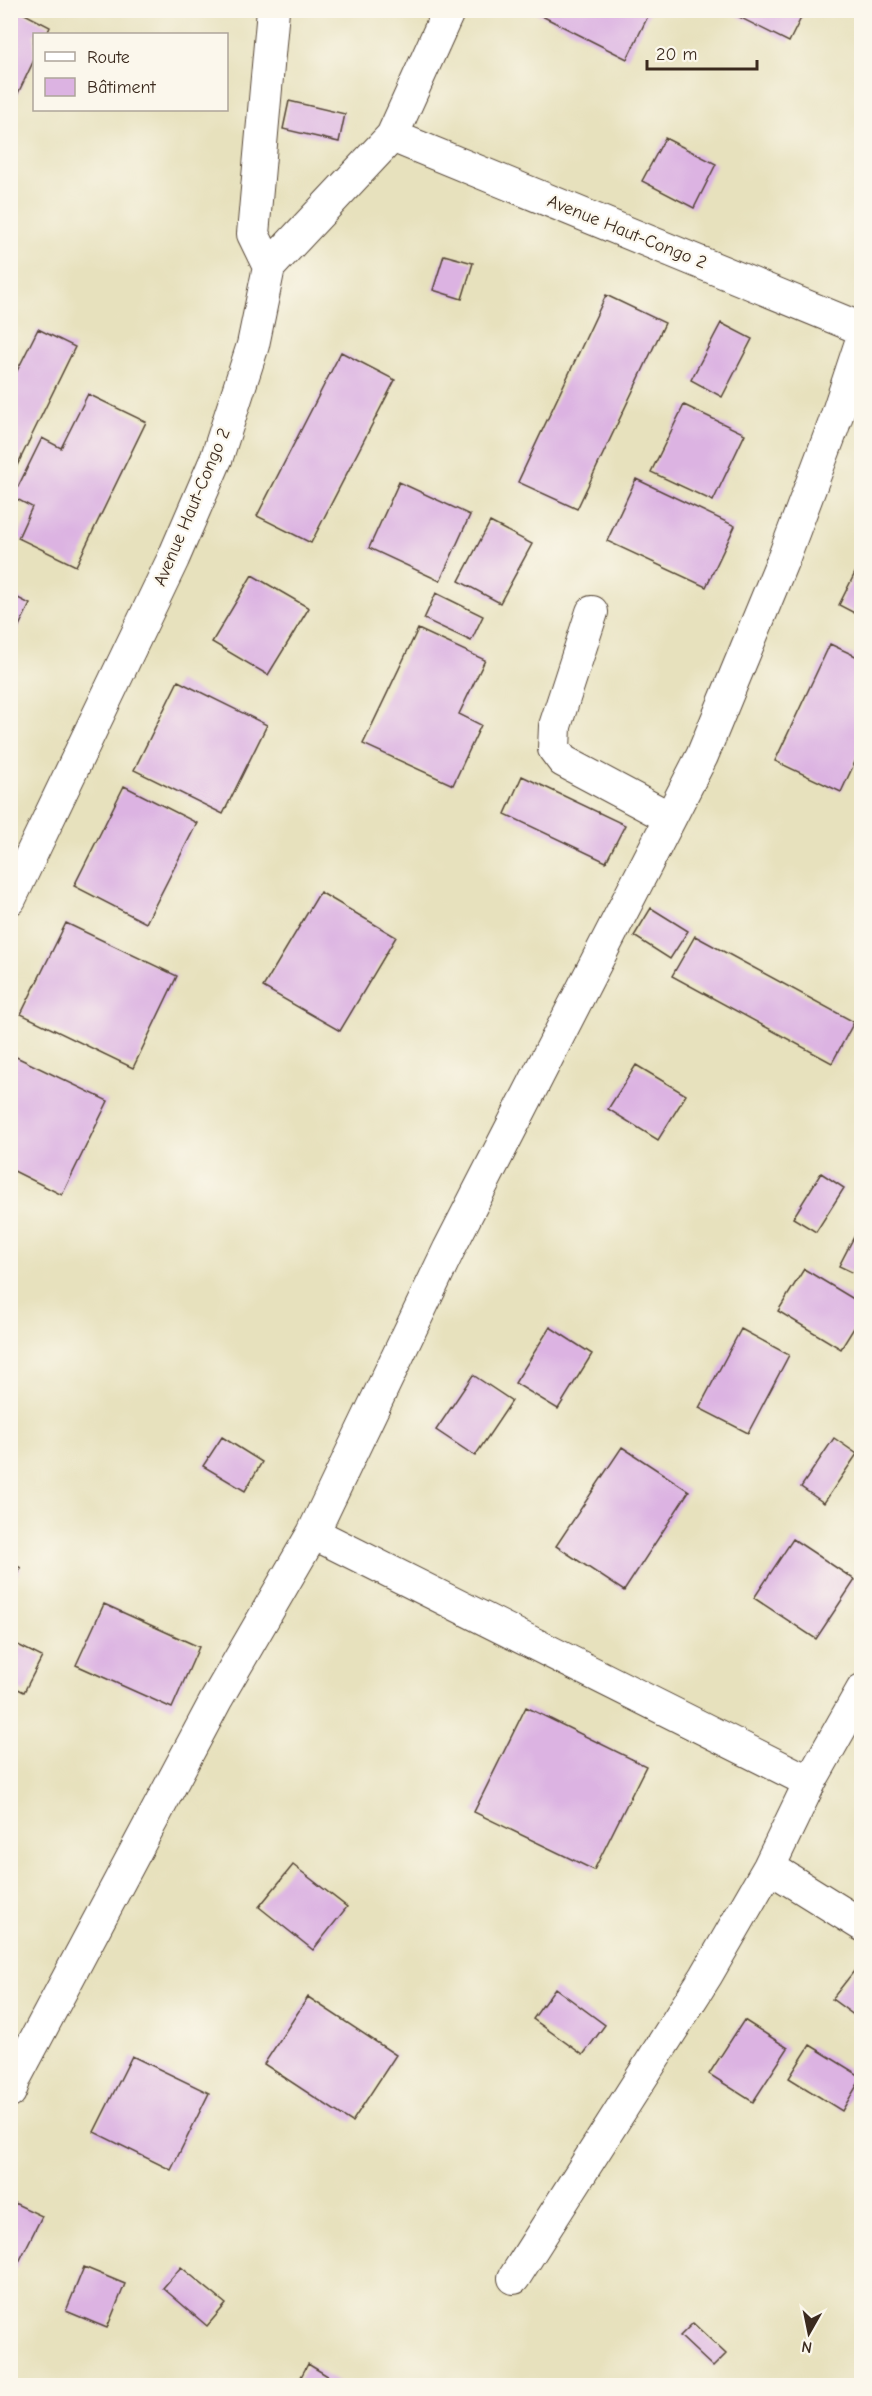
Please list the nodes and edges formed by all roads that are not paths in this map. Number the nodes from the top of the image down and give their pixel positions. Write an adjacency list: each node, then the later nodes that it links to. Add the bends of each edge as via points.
1 (273, 10): 4 (street, via 253,234)
2 (449, 10): 3 (street)
3 (392, 136): 4 (street); 5 (street, Avenue Haut-Congo 2)
4 (269, 267): 9 (street, Avenue Haut-Congo 2, via 253,345 217,457 168,569)
5 (861, 328)
6 (861, 339): 8 (street, via 784,557 702,756)
7 (592, 612): 8 (street, via 555,726 554,749 563,761)
8 (670, 818): 10 (street, via 449,1250)
9 (10, 899)
10 (313, 1533): 12 (street); 15 (street, via 216,1700)
11 (861, 1690): 12 (street)
12 (810, 1782): 13 (street)
13 (769, 1867): 14 (street); 16 (street, via 706,1976)
14 (861, 1924)
15 (10, 2092)
16 (514, 2278)

